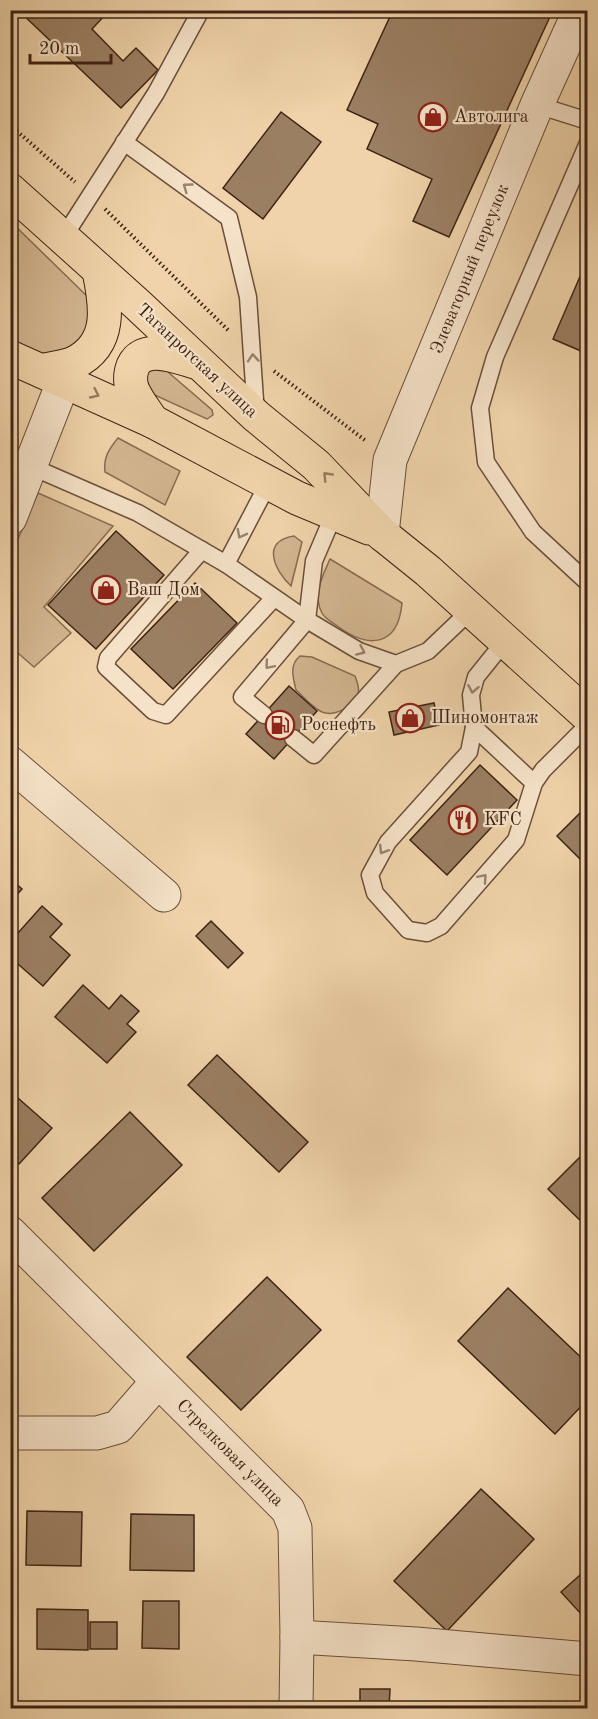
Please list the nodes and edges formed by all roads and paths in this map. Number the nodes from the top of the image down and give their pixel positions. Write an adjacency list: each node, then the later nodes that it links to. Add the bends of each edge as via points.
1 (201, 10): 6 (lane)
2 (580, 10): 3 (street, Элеваторный переулок)
3 (537, 105): 4 (lane); 18 (street, Элеваторный переулок)
4 (588, 121)
5 (10, 125): 9 (path)
6 (124, 142): 9 (lane); 12 (lane, one-way to 6, via 248,297 229,218)
7 (588, 144): 25 (lane, via 495,357 480,408 486,462 533,532)
8 (10, 190): 10 (main road, Таганрогская улица)
9 (90, 195): 10 (lane); 12 (path)
10 (63, 238): 11 (main road, Таганрогская улица)
11 (99, 271): 14 (main road, Таганрогская улица); 15 (main road, via 105,324 88,353)
12 (254, 355): 16 (lane, one-way to 12); 18 (path)
13 (10, 357): 15 (main road, Таганрогская улица)
14 (198, 363): 16 (main road, Таганрогская улица); 17 (main road, via 160,352 144,354 135,362 131,386)
15 (53, 375): 17 (main road, Таганрогская улица, one-way to 17); 20 (street)
16 (256, 416): 22 (main road, Таганрогская улица, one-way to 16, via 316,465)
17 (152, 422): 19 (main road, Таганрогская улица)
18 (390, 460): 22 (street, Элеваторный переулок)
19 (269, 482): 21 (main road, Таганрогская улица); 24 (lane, one-way to 24)
20 (18, 492): 23 (lane, via 138,513)
21 (334, 514): 22 (main road, Таганрогская улица); 28 (lane, via 314,561)
22 (382, 534): 27 (main road, Таганрогская улица)
23 (202, 550): 24 (lane); 26 (lane, via 108,658 106,668 153,711 166,715)
24 (226, 564): 26 (lane)
25 (588, 583)
26 (274, 598): 28 (lane)
27 (471, 610): 29 (main road, Таганрогская улица); 30 (lane, via 428,651)
28 (307, 620): 30 (lane, one-way to 30, via 359,651); 31 (lane, one-way to 31, via 242,697)
29 (505, 641): 32 (main road, Таганрогская улица); 34 (lane, one-way to 34, via 476,677 471,695)
30 (396, 663): 35 (lane, via 314,755)
31 (264, 715)
32 (588, 717)
33 (588, 725): 37 (lane)
34 (474, 728): 37 (lane); 37 (lane, one-way to 37, via 469,752 388,842 370,875 375,893 408,930 427,933 441,926 516,840)
35 (293, 738)
36 (10, 763): 38 (street)
37 (534, 783)
38 (164, 895)
39 (10, 1233): 40 (street, Стрелковая улица)
40 (158, 1381): 41 (street, via 118,1427 97,1433); 42 (street, Стрелковая улица, via 288,1510 295,1528)
41 (10, 1433)
42 (297, 1637): 43 (street); 44 (street, Стрелковая улица)
43 (588, 1659)
44 (296, 1708)

